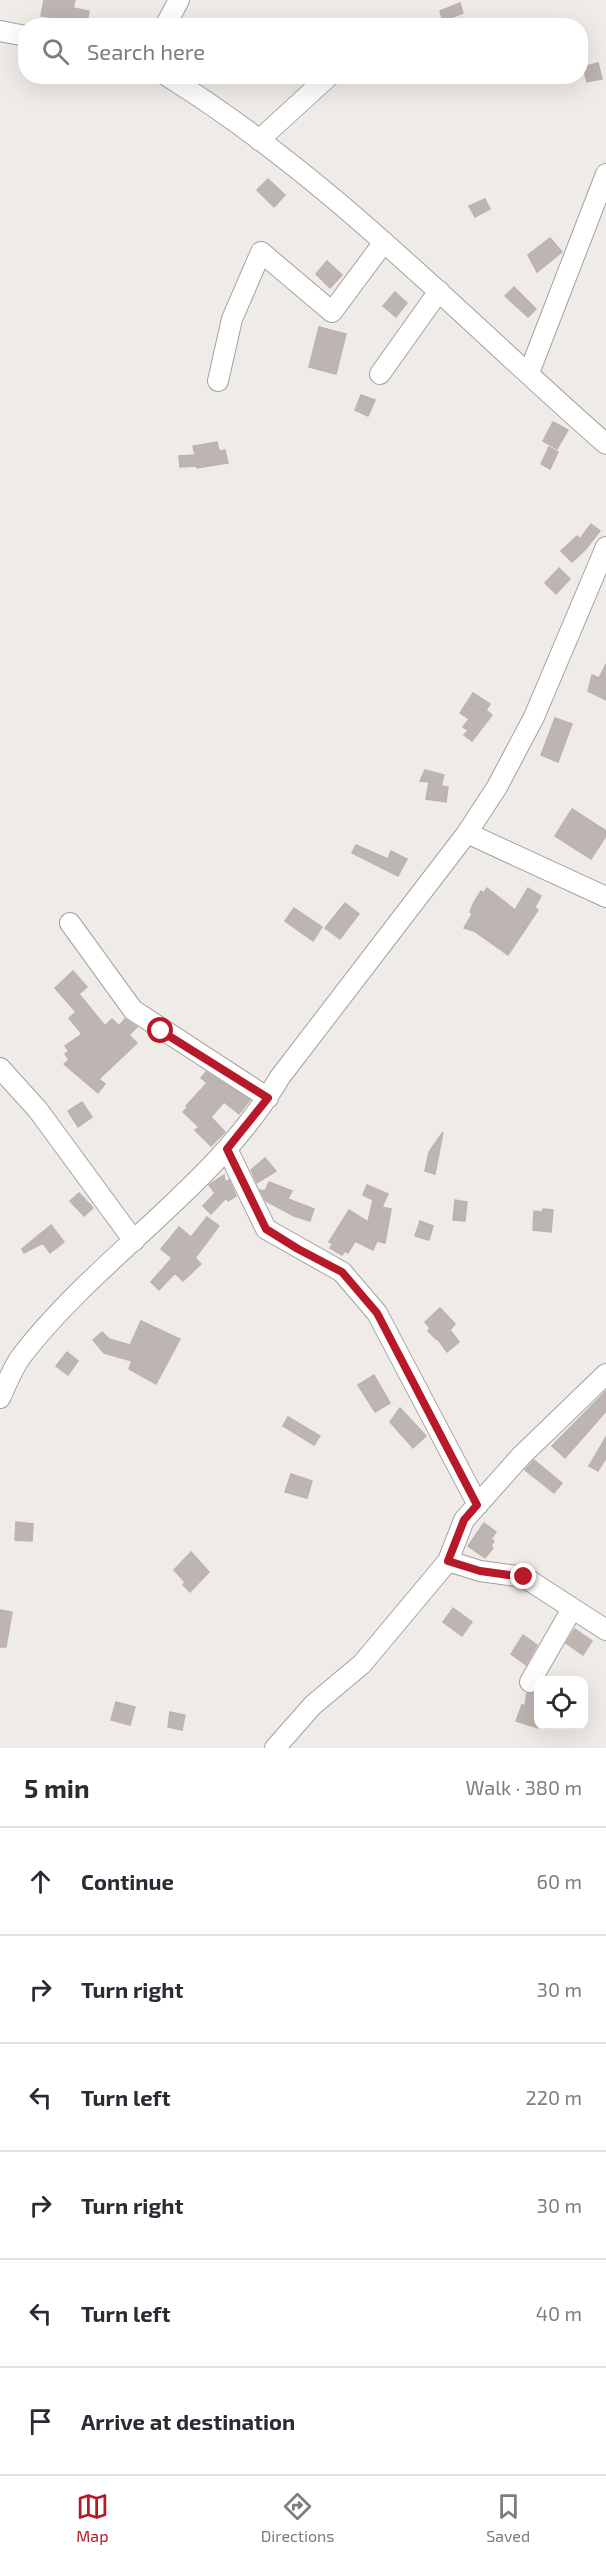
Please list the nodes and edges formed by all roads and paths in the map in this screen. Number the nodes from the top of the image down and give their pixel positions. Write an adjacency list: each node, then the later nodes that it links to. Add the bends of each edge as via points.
1 (179, 0): 2 (street)
2 (169, 18)
3 (0, 31): 4 (street)
4 (18, 34)
5 (180, 84): 7 (street)
6 (320, 84): 7 (street)
7 (259, 140): 9 (street)
8 (606, 174): 11 (street)
9 (384, 242): 10 (street); 13 (street, via 332,312 261,252 232,319)
10 (439, 291): 11 (street); 12 (street)
11 (529, 373): 14 (street)
12 (380, 374)
13 (218, 381)
14 (606, 444)
15 (606, 547): 16 (street, via 534,717)
16 (467, 833): 17 (street); 20 (street, via 280,1077)
17 (606, 897)
18 (70, 923): 20 (street, via 133,1010)
19 (0, 1068): 22 (street, via 38,1110)
20 (268, 1098): 21 (street)
21 (227, 1149): 22 (street); 25 (street, via 266,1229 342,1272 377,1313)
22 (134, 1241): 24 (street, via 22,1355)
23 (606, 1374): 25 (street, via 521,1456)
24 (0, 1398)
25 (477, 1505): 26 (street, via 464,1520)
26 (448, 1561): 27 (street, via 480,1571 524,1577); 30 (street, via 362,1664 313,1705)
27 (572, 1609): 28 (street); 29 (street)
28 (606, 1630)
29 (530, 1682)
30 (275, 1748)

